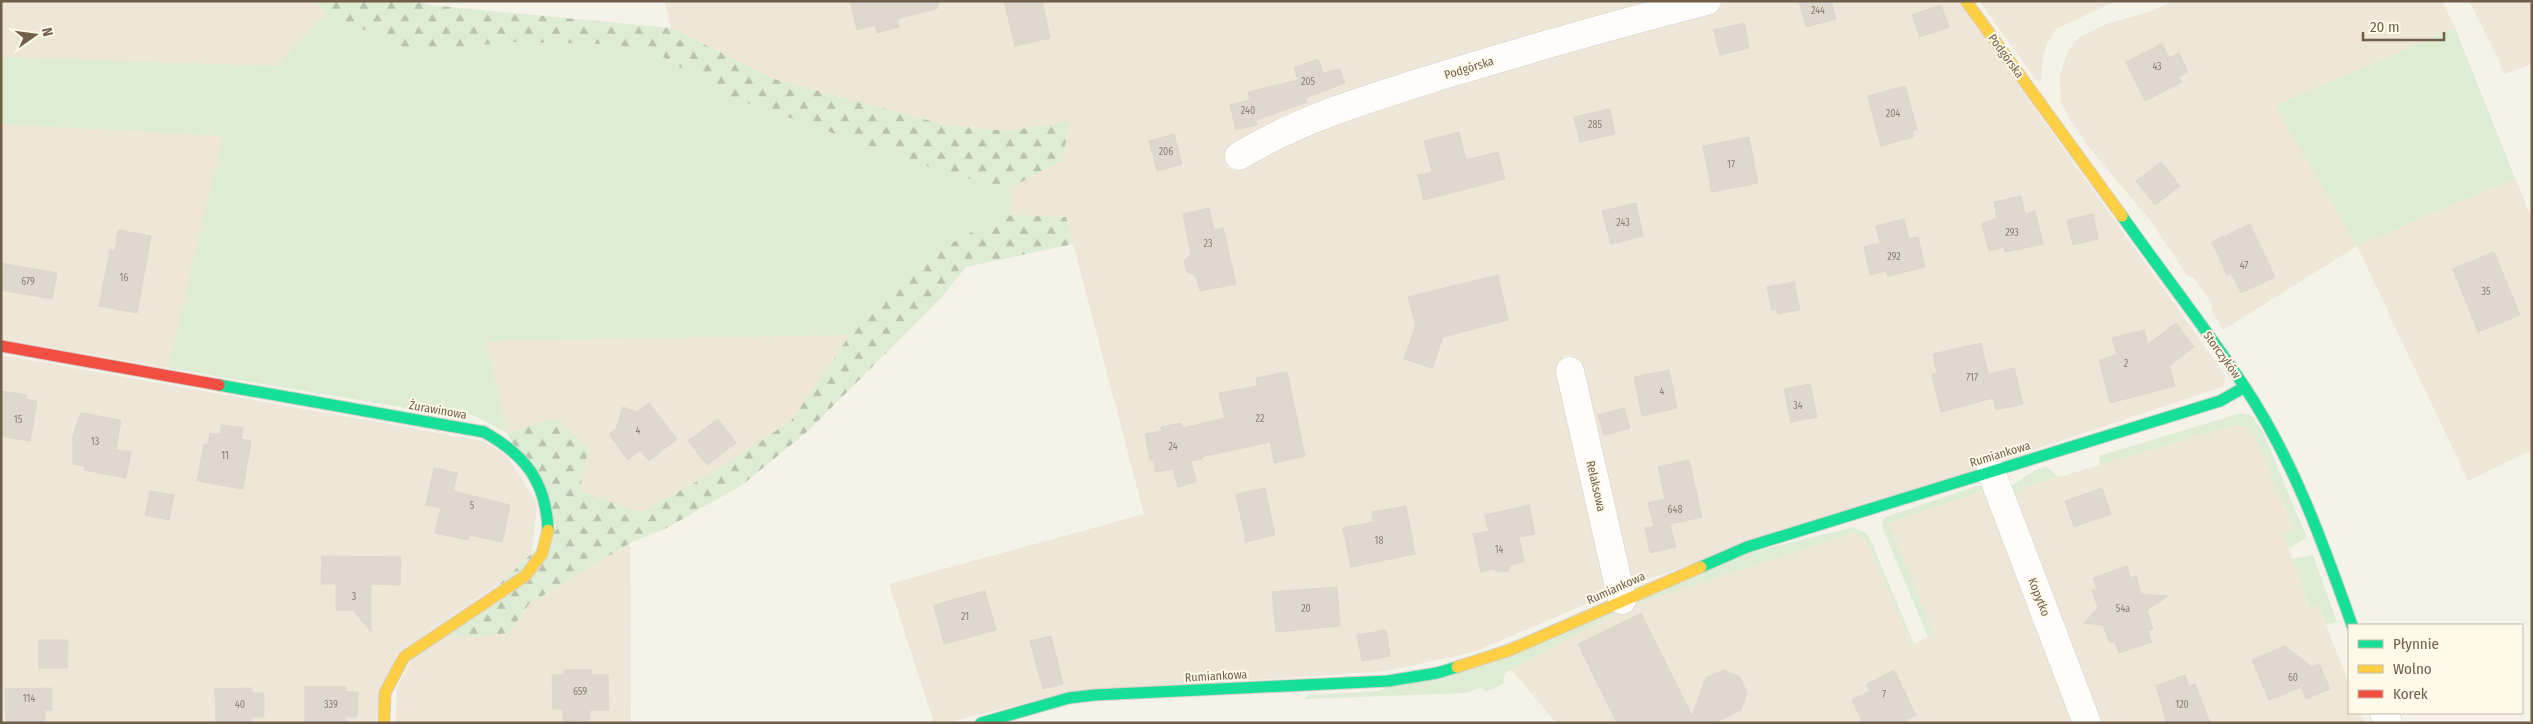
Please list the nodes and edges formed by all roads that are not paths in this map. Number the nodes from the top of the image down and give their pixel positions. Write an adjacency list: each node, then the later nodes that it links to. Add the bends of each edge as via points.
1 (1707, 1): 4 (street, Podgórska, via 1629,20 1363,100 1273,136)
2 (1966, 1): 3 (street, Podgórska)
3 (2046, 110): 7 (street, Storczyków)
4 (1240, 156)
5 (1, 346): 11 (street, Żurawinowa, via 484,432 509,446 532,472 544,499 548,529 542,554 524,576 404,657 385,694)
6 (1570, 371): 9 (street, Relaksowa)
7 (2245, 387): 8 (street, Rumiankowa, via 2220,401); 10 (street, Storczyków, via 2292,471)
8 (1991, 471): 9 (street, Rumiankowa, via 1747,547); 13 (street, Kopytko)
9 (1622, 600): 12 (street, Rumiankowa, via 1510,650 1437,672 1388,681 1069,698)
10 (2352, 624)
11 (384, 723)
12 (981, 723)
13 (2087, 723)

